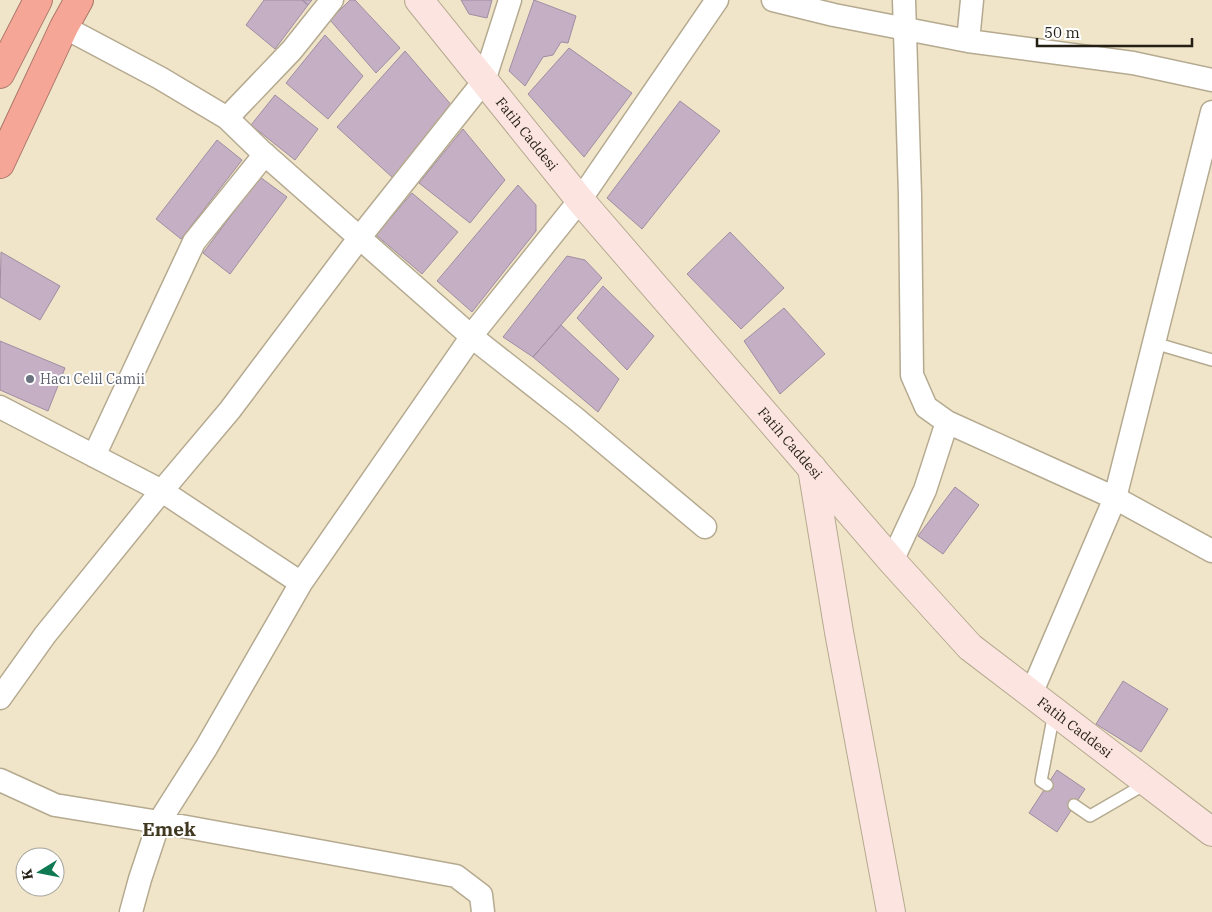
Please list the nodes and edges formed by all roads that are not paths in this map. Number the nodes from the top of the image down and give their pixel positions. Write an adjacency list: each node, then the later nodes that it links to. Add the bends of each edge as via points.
1 (38, 0): 13 (highway)
2 (79, 0): 10 (highway)
3 (332, 0): 17 (street, via 292,50)
4 (419, 0): 15 (street, Fatih Caddesi)
5 (510, 0): 15 (street)
6 (718, 0): 20 (street)
7 (773, 0): 11 (street)
8 (904, 0): 11 (street)
9 (972, 0): 12 (street)
10 (64, 27): 17 (street); 19 (highway)
11 (905, 29): 12 (street); 26 (street, via 912,375 926,407)
12 (968, 40): 14 (street, via 1133,63)
13 (0, 74)
14 (1212, 80)
15 (484, 81): 20 (street, Fatih Caddesi); 21 (street)
16 (1212, 112): 23 (street)
17 (227, 118): 18 (street)
18 (265, 154): 21 (street); 27 (street, via 194,242)
19 (0, 164)
20 (580, 200): 22 (street); 28 (street, Fatih Caddesi)
21 (360, 237): 22 (street); 29 (street, via 230,410)
22 (472, 337): 31 (street, via 576,418); 34 (street)
23 (1154, 343): 24 (lane); 30 (street)
24 (1212, 360)
25 (0, 407): 27 (street)
26 (947, 422): 30 (street); 33 (street, via 925,490)
27 (94, 456): 29 (street)
28 (812, 468): 33 (street, Fatih Caddesi); 46 (street)
29 (162, 491): 34 (street); 36 (street, via 45,635)
30 (1115, 498): 32 (street); 35 (street)
31 (705, 527)
32 (1212, 551)
33 (892, 561): 35 (street, Fatih Caddesi, via 970,647)
34 (301, 583): 42 (street, via 206,748)
35 (1032, 694): 37 (street, Fatih Caddesi)
36 (0, 698)
37 (1054, 711): 39 (street, Fatih Caddesi); 40 (lane, via 1041,781)
38 (0, 780): 42 (street, via 55,806)
39 (1147, 782): 41 (lane, via 1090,816); 43 (street, Fatih Caddesi)
40 (1047, 785)
41 (1074, 805)
42 (159, 822): 44 (street); 45 (street, via 456,876 480,895)
43 (1212, 832)
44 (131, 912)
45 (482, 912)
46 (891, 912)

